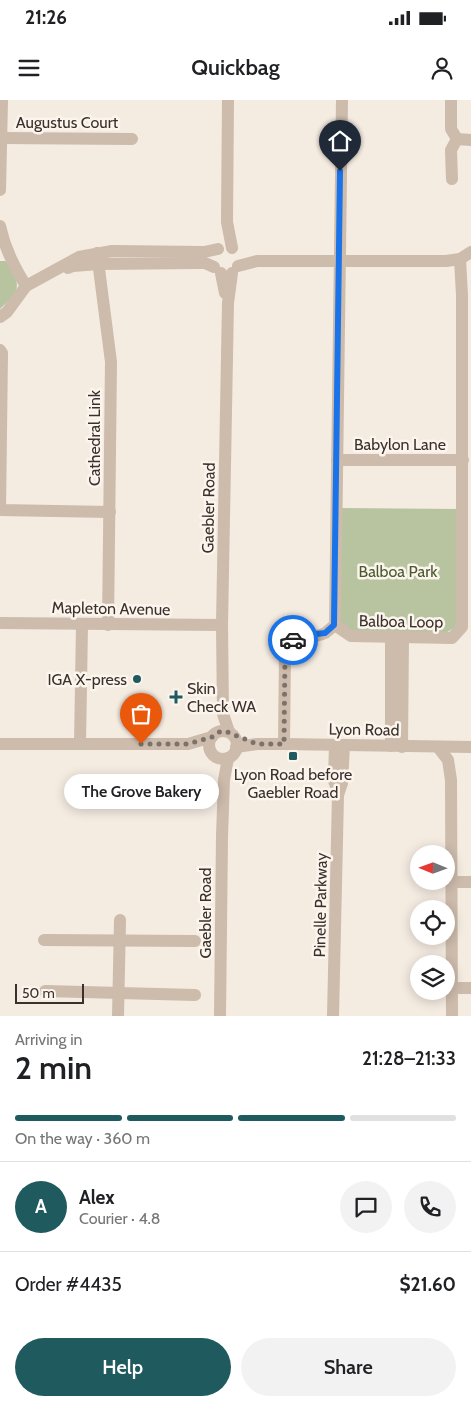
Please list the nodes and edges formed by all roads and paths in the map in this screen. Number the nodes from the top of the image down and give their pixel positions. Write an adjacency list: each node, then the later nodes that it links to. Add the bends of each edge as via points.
1 (2, 100): 5 (street)
2 (228, 100): 12 (street)
3 (342, 100): 17 (street, Balboa Loop)
4 (451, 100): 7 (street, via 451,129)
5 (2, 138): 6 (street, Augustus Court); 10 (street)
6 (132, 139)
7 (457, 139): 8 (street); 9 (street, via 451,150)
8 (471, 140)
9 (452, 179)
10 (0, 190)
11 (0, 226): 19 (street, via 14,266)
12 (227, 249): 14 (street, via 204,252 112,251); 16 (street); 18 (street, Gaebler Road, via 240,257); 18 (street, via 212,257)
13 (471, 252): 15 (street)
14 (98, 258): 18 (street, via 205,263); 19 (street); 26 (street, Cathedral Link, via 111,362)
15 (460, 259): 17 (street); 22 (street, Balboa Loop)
16 (257, 260): 17 (street); 18 (street)
17 (339, 260): 23 (street, Balboa Loop)
18 (226, 270): 31 (street, Gaebler Road)
19 (30, 284): 20 (street)
20 (0, 317)
21 (0, 350): 25 (street)
22 (467, 399): 24 (street, Balboa Loop)
23 (337, 460): 24 (street, Babylon Lane); 30 (street, Balboa Loop)
24 (463, 460): 32 (street, Balboa Loop)
25 (0, 510): 26 (street)
26 (110, 512): 29 (street, Cathedral Link)
27 (0, 623): 28 (street, Mapleton Avenue)
28 (82, 625): 29 (street, Mapleton Avenue); 38 (street)
29 (108, 625): 31 (street, Mapleton Avenue)
30 (334, 625): 33 (street, Balboa Loop, via 351,636); 40 (street, via 325,633 299,636 285,651)
31 (222, 626): 34 (street, Gaebler Road)
32 (467, 629): 33 (street, Balboa Loop, via 452,638)
33 (397, 637): 42 (street)
34 (223, 714): 35 (street, Gaebler Road); 36 (street, Gaebler Road)
35 (213, 735): 36 (street, via 222,731); 39 (street); 45 (street, via 210,741)
36 (233, 738): 40 (street, Lyon Road, via 257,744); 46 (street, via 232,755)
37 (0, 744): 38 (street)
38 (80, 744): 39 (street)
39 (188, 744): 45 (street)
40 (284, 744): 41 (street, Lyon Road)
41 (340, 745): 42 (street, Lyon Road); 66 (street, Pinelle Parkway, via 342,783 338,795)
42 (396, 746): 43 (street, Lyon Road)
43 (438, 747): 44 (street, Lyon Road); 48 (street, via 448,760)
44 (468, 747): 48 (street, via 456,759)
45 (213, 754): 46 (street, via 218,758); 47 (street, Gaebler Road)
46 (228, 758): 47 (street, Gaebler Road)
47 (224, 780): 65 (street, Gaebler Road)
48 (451, 780): 49 (street)
49 (452, 845)
50 (455, 882): 51 (street)
51 (471, 882)
52 (452, 890): 57 (street)
53 (120, 920): 55 (street)
54 (44, 940): 55 (street)
55 (120, 941): 56 (street); 61 (street)
56 (195, 941)
57 (453, 955)
58 (455, 988): 59 (street)
59 (471, 988)
60 (45, 991): 61 (street)
61 (118, 993): 62 (street); 64 (street)
62 (194, 995)
63 (453, 1000): 67 (street)
64 (118, 1016)
65 (220, 1016)
66 (333, 1016)
67 (452, 1016)

